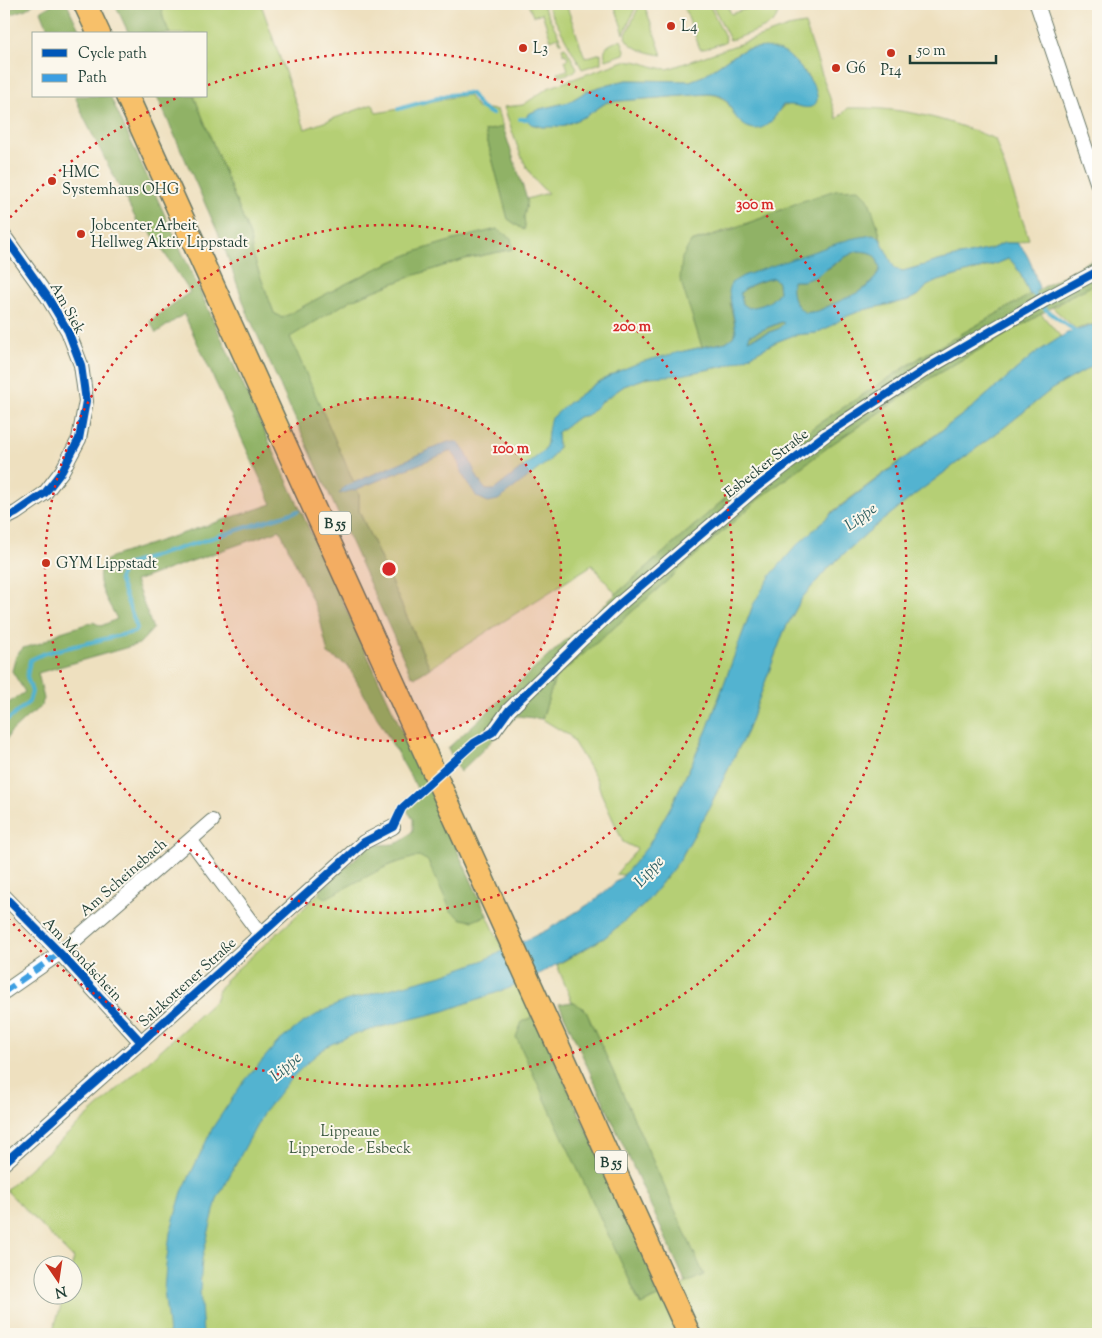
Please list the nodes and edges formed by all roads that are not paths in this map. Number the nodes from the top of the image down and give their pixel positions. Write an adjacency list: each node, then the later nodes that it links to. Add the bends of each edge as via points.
1 (85, 4): 4 (highway)
2 (100, 4): 5 (highway)
3 (1037, 4): 8 (street)
4 (98, 32)
5 (113, 32)
6 (128, 98): 16 (highway, B 55)
7 (143, 98): 16 (highway, B 55)
8 (1098, 185)
9 (4, 236): 11 (street, Am Siek, via 68,331 81,366 86,401 79,439 62,472 45,493)
10 (1098, 271): 12 (street, Esbecker Straße, via 929,367 826,434 753,490 603,620 508,710)
11 (4, 519)
12 (493, 732)
13 (212, 822): 15 (street, Am Scheinebach)
14 (392, 827): 18 (street, Salzkottener Straße, via 364,842)
15 (190, 840): 18 (street, Am Scheinebach); 19 (street, Am Scheinebach)
16 (491, 883): 23 (highway, B 55)
17 (4, 896): 19 (street, Am Mondschein)
18 (260, 934): 21 (street, Salzkottener Straße)
19 (60, 953): 20 (street, Am Scheinebach); 21 (street, Am Mondschein)
20 (4, 992)
21 (141, 1042): 22 (street, Salzkottener Straße)
22 (4, 1163)
23 (671, 1280): 24 (highway, B 55); 25 (highway, B 55)
24 (689, 1334)
25 (702, 1334)

